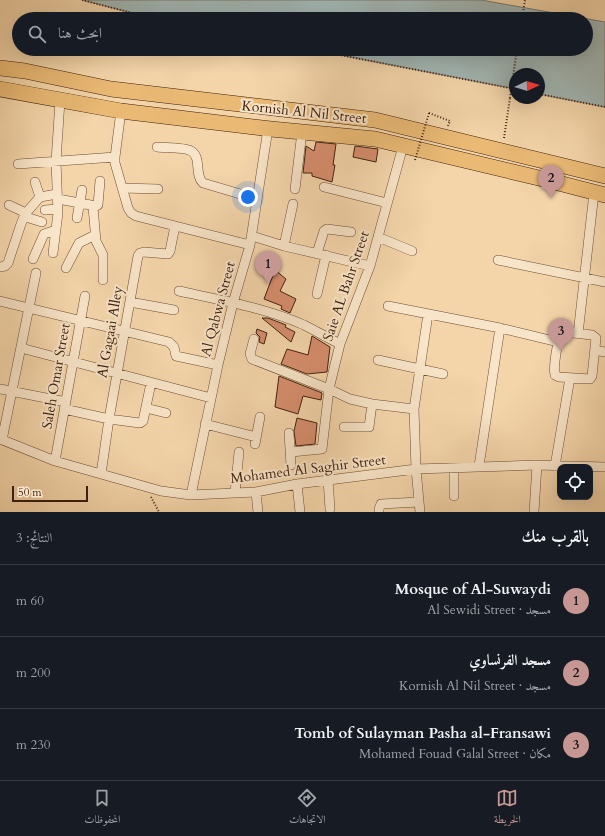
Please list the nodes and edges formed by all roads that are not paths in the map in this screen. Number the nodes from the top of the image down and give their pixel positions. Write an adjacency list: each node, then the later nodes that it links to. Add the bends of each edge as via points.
1 (0, 68): 12 (highway, Kornish Al Nil Street, via 111,89 375,120)
2 (0, 89): 3 (highway, Kornish Al Nil Street)
3 (60, 101): 4 (highway, Kornish Al Nil Street); 10 (street)
4 (121, 111): 5 (highway, Kornish Al Nil Street); 9 (street)
5 (268, 128): 6 (highway, Kornish Al Nil Street); 23 (street, Al Qabwa Street)
6 (302, 132): 7 (highway, Kornish Al Nil Street, via 375,139); 18 (street)
7 (403, 146): 20 (highway, Kornish Al Nil Street); 24 (street, Saie AL Bahr Street)
8 (157, 147): 23 (street, via 192,152 196,157 199,178 203,183)
9 (114, 157): 10 (street); 16 (street)
10 (56, 161): 11 (street); 22 (street)
11 (18, 164)
12 (605, 176)
13 (100, 181): 28 (street, via 98,205)
14 (35, 182): 21 (street)
15 (324, 187): 24 (street)
16 (122, 188): 17 (street); 34 (street, via 131,213)
17 (158, 189)
18 (295, 189)
19 (82, 190): 25 (street)
20 (600, 194): 50 (street)
21 (40, 197): 22 (street); 31 (street)
22 (57, 197): 25 (street); 29 (street)
23 (257, 199): 39 (street, Al Qabwa Street)
24 (387, 203): 38 (street, Saie AL Bahr Street)
25 (80, 204): 28 (street); 32 (street)
26 (293, 204): 40 (street)
27 (8, 205): 31 (street)
28 (93, 206): 37 (street)
29 (58, 209): 30 (street); 35 (street)
30 (45, 210)
31 (26, 213): 33 (street, via 29,218); 47 (street, via 8,263)
32 (77, 218)
33 (42, 222)
34 (175, 226): 39 (street); 57 (street, Al Gagaai Alley, via 168,254 144,252 138,256)
35 (56, 230): 42 (street); 44 (street, via 44,234)
36 (351, 232): 43 (street, via 324,231)
37 (96, 235): 48 (street, via 79,243); 51 (street, via 103,255)
38 (378, 236): 41 (street); 46 (street, Saie AL Bahr Street)
39 (251, 240): 40 (street); 58 (street, Al Qabwa Street)
40 (284, 246): 43 (street)
41 (412, 251)
42 (53, 253)
43 (321, 254): 46 (street); 54 (street)
44 (33, 259)
45 (498, 260): 50 (street)
46 (370, 266): 69 (street, Saie AL Bahr Street)
47 (0, 267)
48 (66, 268)
49 (36, 273): 60 (street)
50 (585, 278): 52 (street); 66 (street)
51 (103, 280)
52 (605, 282)
53 (180, 291): 58 (street)
54 (317, 294)
55 (85, 296): 63 (street, Saleh Omar Street)
56 (0, 301): 60 (street)
57 (130, 302): 61 (street); 65 (street, Al Gagaai Alley)
58 (233, 303): 69 (street, via 304,325); 75 (street, Al Qabwa Street)
59 (388, 306): 62 (street)
60 (29, 308): 63 (street); 70 (street)
61 (174, 310)
62 (428, 314): 64 (street); 76 (street)
63 (81, 320): 65 (street); 74 (street, Saleh Omar Street)
64 (500, 328): 68 (street); 100 (street)
65 (125, 331): 75 (street, via 172,344 178,356); 77 (street, Al Gagaai Alley)
66 (578, 334): 68 (street, via 563,333); 71 (street, via 594,336)
67 (254, 339): 81 (street, via 250,354 252,359)
68 (558, 342): 79 (street, via 555,375)
69 (340, 344): 81 (street, Saie AL Bahr Street)
70 (21, 348): 74 (street); 83 (street)
71 (595, 350): 72 (street); 79 (street, via 591,378)
72 (605, 352)
73 (378, 360): 76 (street)
74 (73, 362): 77 (street); 86 (street, Saleh Omar Street)
75 (218, 365): 84 (street, Al Qabwa Street)
76 (420, 369): 78 (street); 88 (street)
77 (117, 374): 80 (street); 91 (street, Al Gagaai Alley)
78 (443, 374)
79 (570, 378): 102 (street)
80 (152, 383): 84 (street); 87 (street)
81 (329, 388): 85 (street, via 350,399); 97 (street, Saie AL Bahr Street, via 322,449)
82 (0, 389): 83 (street)
83 (12, 392): 86 (street); 95 (street)
84 (210, 398): 92 (street, Al Qabwa Street)
85 (372, 404): 88 (street); 93 (street, via 369,427)
86 (65, 405): 91 (street); 98 (street, Saleh Omar Street)
87 (146, 408): 89 (street); 91 (street, via 143,421 140,423)
88 (414, 409): 105 (street)
89 (166, 414)
90 (260, 417): 92 (street, via 256,441)
91 (109, 418): 106 (street, Al Gagaai Alley)
92 (205, 424): 111 (street, Al Qabwa Street)
93 (344, 427)
94 (289, 433): 97 (street)
95 (1, 440): 98 (street, Mohamed Al Saghir Street)
96 (239, 452): 110 (street)
97 (291, 452): 99 (street)
98 (55, 461): 106 (street, Mohamed Al Saghir Street)
99 (291, 465)
100 (479, 466): 101 (street, Mohamed Al Saghir Street); 104 (street, Mohamed Al Saghir Street)
101 (537, 466): 102 (street, Mohamed Al Saghir Street); 119 (street)
102 (555, 466): 103 (street, Mohamed Al Saghir Street)
103 (605, 467)
104 (454, 468): 105 (street, Mohamed Al Saghir Street); 112 (street)
105 (416, 469): 107 (street, Mohamed Al Saghir Street); 113 (street)
106 (101, 474): 111 (street, Mohamed Al Saghir Street, via 161,491)
107 (328, 480): 108 (street, Mohamed Al Saghir Street); 114 (street)
108 (298, 484): 109 (street, Mohamed Al Saghir Street); 116 (street)
109 (256, 492): 110 (street, Mohamed Al Saghir Street); 115 (street)
110 (235, 493): 111 (street, Mohamed Al Saghir Street)
111 (191, 495)
112 (454, 496)
113 (419, 502): 117 (street, via 381,504); 118 (street)
114 (330, 509)
115 (258, 512)
116 (300, 512)
117 (379, 512)
118 (420, 512)
119 (534, 512)

